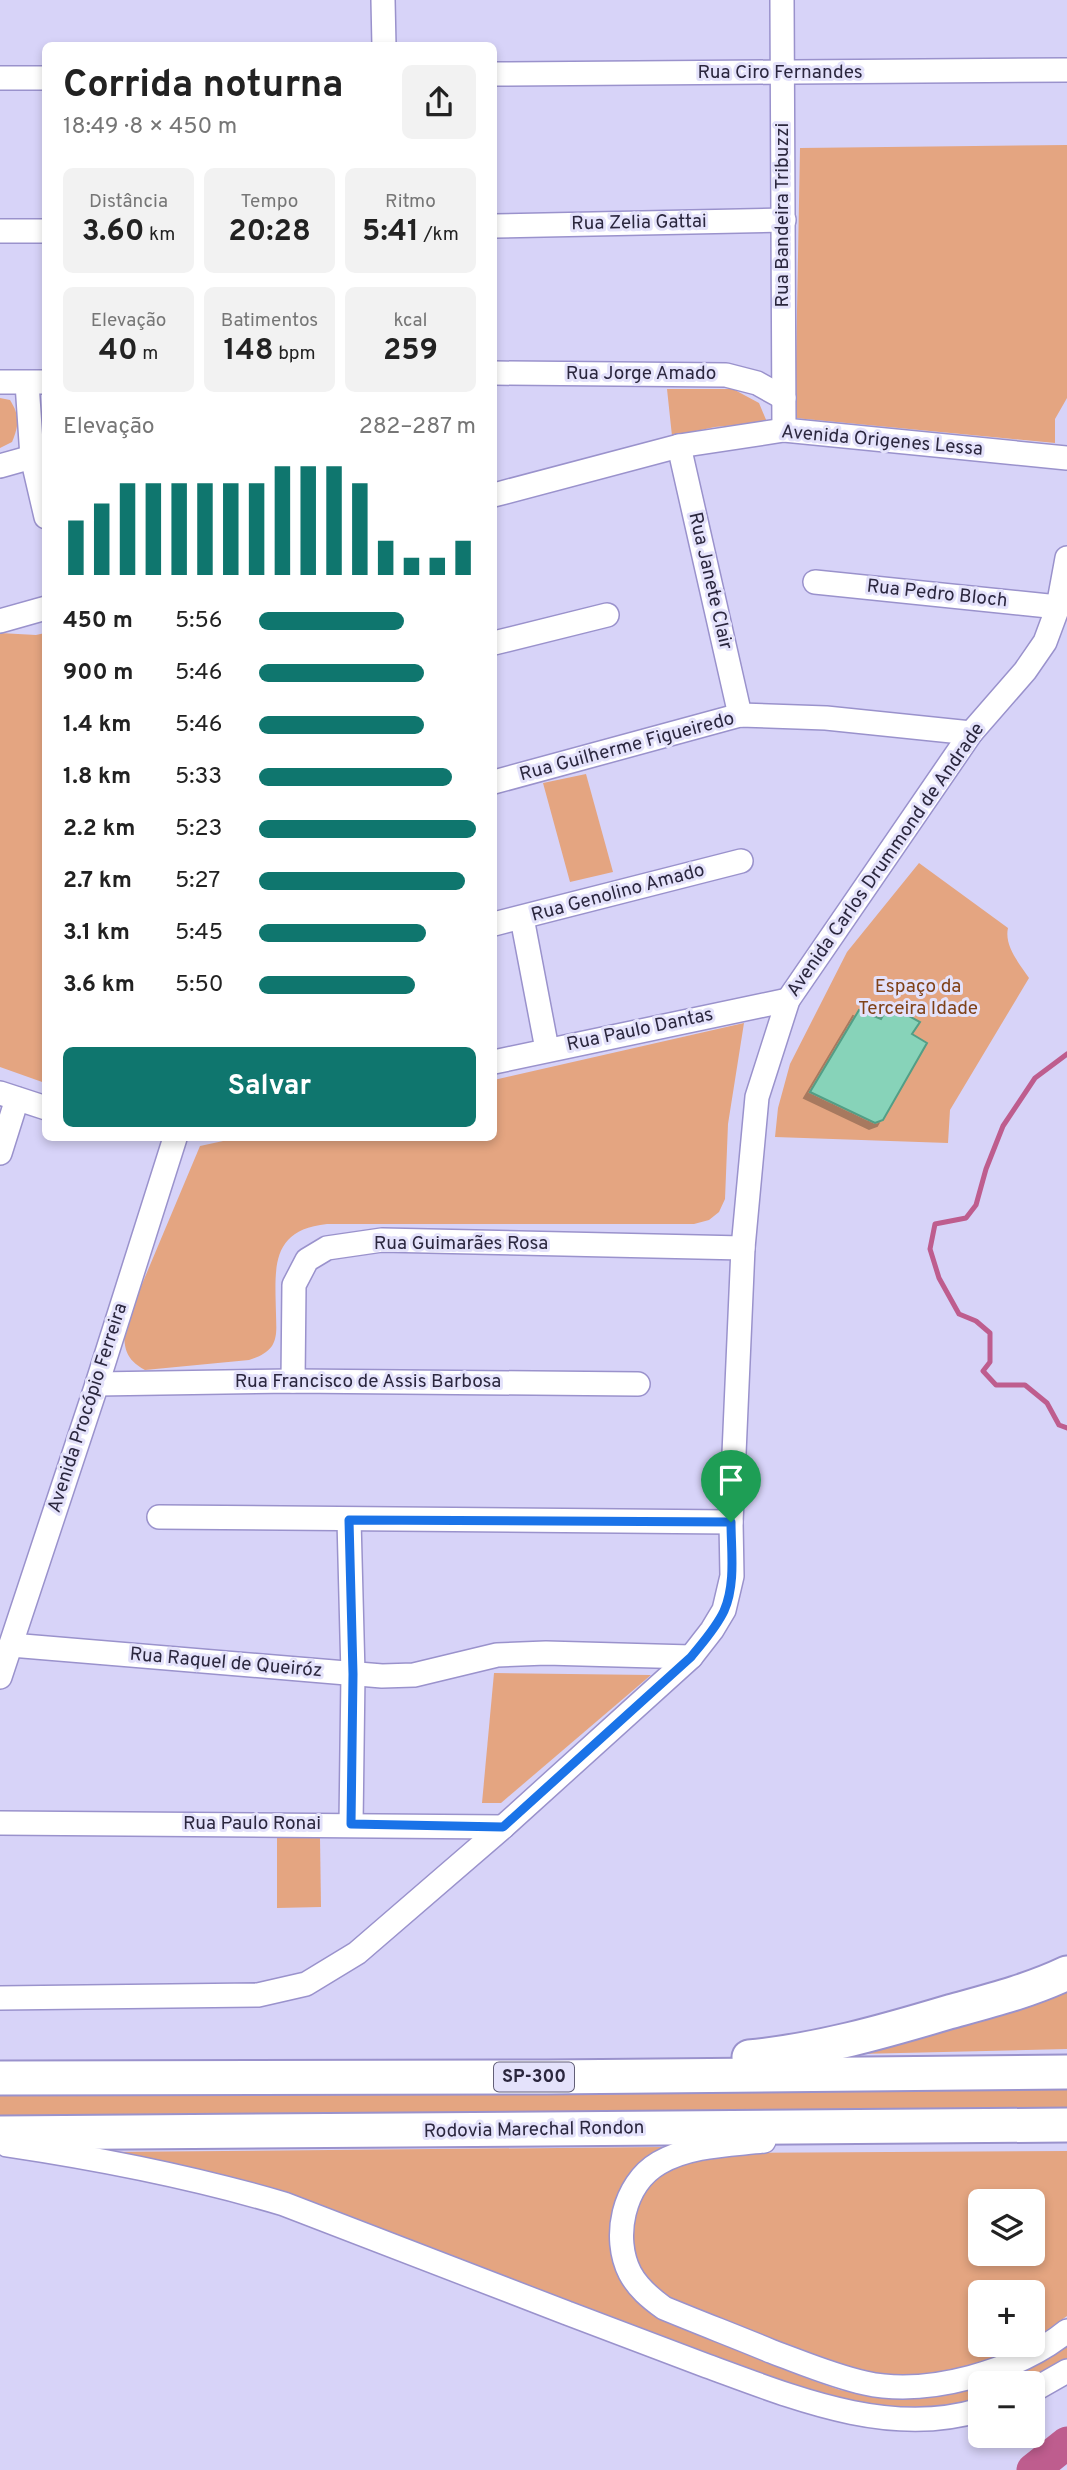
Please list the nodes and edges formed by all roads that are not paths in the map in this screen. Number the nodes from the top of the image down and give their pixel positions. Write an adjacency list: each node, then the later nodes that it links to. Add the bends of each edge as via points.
1 (383, 0): 3 (street)
2 (782, 0): 5 (street, Rua Bandeira Tribuzzi)
3 (384, 42)
4 (1067, 70): 5 (street, Rua Ciro Fernandes)
5 (782, 73): 6 (street, Rua Ciro Fernandes); 9 (street, Rua Bandeira Tribuzzi)
6 (497, 74)
7 (0, 78): 8 (street)
8 (42, 78)
9 (783, 220): 10 (street, Rua Zelia Gattai); 16 (street, Rua Bandeira Tribuzzi)
10 (497, 226)
11 (42, 230): 12 (street)
12 (0, 231)
13 (497, 373): 16 (street, Rua Jorge Amado, via 726,375 758,383)
14 (0, 382): 15 (street)
15 (36, 382): 19 (street)
16 (784, 398): 17 (street, Rua Bandeira Tribuzzi)
17 (784, 430): 18 (street, Avenida Origenes Lessa); 20 (street, Avenida Origenes Lessa)
18 (679, 446): 22 (street, Avenida Origenes Lessa); 31 (street, Rua Janete Clair)
19 (32, 457): 21 (street); 23 (street)
20 (1067, 458)
21 (0, 466)
22 (497, 494)
23 (42, 500)
24 (1067, 558): 26 (street, Avenida Carlos Drummond de Andrade)
25 (815, 582): 26 (street, Rua Pedro Bloch)
26 (1058, 607): 32 (street, Avenida Carlos Drummond de Andrade, via 1032,661)
27 (42, 609): 29 (street)
28 (607, 615): 30 (street)
29 (0, 621)
30 (497, 642)
31 (740, 715): 32 (street, Rua Guilherme Figueiredo); 33 (street, Rua Guilherme Figueiredo)
32 (971, 733): 37 (street, Avenida Carlos Drummond de Andrade)
33 (497, 781)
34 (741, 861): 35 (street, Rua Genolino Amado)
35 (522, 918): 36 (street, Rua Genolino Amado); 38 (street)
36 (497, 923)
37 (788, 1000): 38 (street, Rua Paulo Dantas); 44 (street, Avenida Carlos Drummond de Andrade, via 757,1097)
38 (547, 1049): 39 (street, Rua Paulo Dantas)
39 (497, 1061)
40 (8, 1096): 41 (street); 43 (street)
41 (42, 1107)
42 (171, 1141): 46 (street, Avenida Procópio Ferreira)
43 (0, 1153)
44 (743, 1248): 45 (street, Rua Guimarães Rosa, via 383,1240 327,1248 307,1260 293,1285); 50 (street, Avenida Carlos Drummond de Andrade)
45 (293, 1381): 46 (street, Rua Francisco de Assis Barbosa); 47 (street, Rua Francisco de Assis Barbosa)
46 (97, 1384): 51 (street, Avenida Procópio Ferreira)
47 (638, 1384)
48 (159, 1517): 49 (street)
49 (349, 1520): 50 (street); 53 (street)
50 (731, 1522): 52 (street, Avenida Carlos Drummond de Andrade, via 732,1576 724,1610)
51 (10, 1645): 53 (street, Rua Raquel de Queiróz); 54 (street, Avenida Procópio Ferreira)
52 (691, 1657): 53 (street, Rua Raquel de Queiróz, via 497,1655 414,1675); 57 (street, Avenida Carlos Drummond de Andrade)
53 (353, 1674): 56 (street)
54 (0, 1677)
55 (0, 1823): 56 (street, Rua Paulo Ronai)
56 (351, 1824): 57 (street, Rua Paulo Ronai)
57 (503, 1827): 59 (street, Avenida Carlos Drummond de Andrade, via 357,1954 306,1984 258,1995)
58 (1067, 1973): 61 (highway, via 1034,1988 820,2048)
59 (0, 1998)
60 (1067, 2072): 61 (highway, SP-300)
61 (547, 2077): 62 (highway, SP-300)
62 (0, 2078)
63 (1067, 2125): 64 (highway, Rodovia Marechal Rondon)
64 (923, 2126): 65 (highway, Rodovia Marechal Rondon); 67 (street, via 729,2145 683,2152 657,2164 639,2181 621,2226 630,2273 645,2294 664,2308 866,2384 897,2387 978,2375 1014,2364)
65 (0, 2133)
66 (0, 2144): 70 (street, via 132,2166 284,2204 807,2401 882,2417)
67 (1067, 2332)
68 (1067, 2371): 69 (street)
69 (1045, 2384)
70 (968, 2413)

